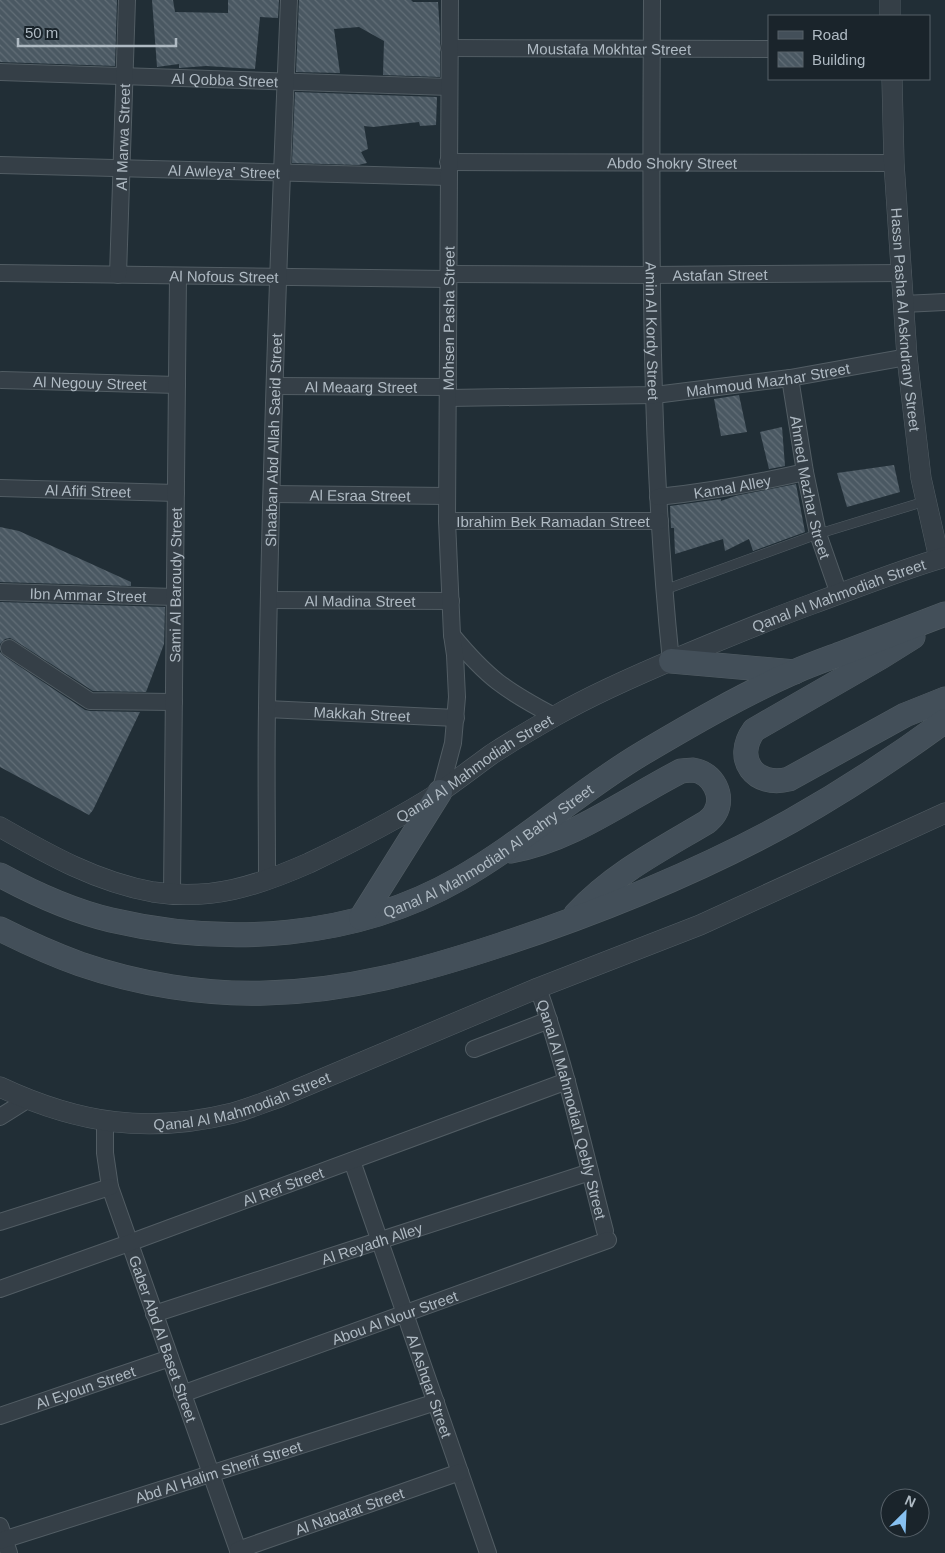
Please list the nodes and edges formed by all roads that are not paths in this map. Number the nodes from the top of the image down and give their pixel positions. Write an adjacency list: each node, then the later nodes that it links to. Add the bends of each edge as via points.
1 (128, 0): 11 (street, Al Marwa Street)
2 (288, 0): 13 (street, Shaaban Abd Allah Saeid Street)
3 (450, 0): 7 (street, Mohsen Pasha Street)
4 (652, 0): 8 (street, Amin Al Kordy Street)
5 (890, 0): 6 (street)
6 (890, 15)
7 (449, 48): 8 (street, Moustafa Mokhtar Street); 14 (street, Mohsen Pasha Street)
8 (652, 49): 9 (street, Moustafa Mokhtar Street); 15 (street, Amin Al Kordy Street)
9 (768, 49)
10 (0, 72): 11 (street, Al Qobba Street)
11 (125, 76): 13 (street, Al Qobba Street); 18 (street, Al Marwa Street)
12 (892, 80): 16 (street, Hassn Pasha Al Askndrany Street)
13 (285, 82): 14 (street, Al Qobba Street); 20 (street, Shaaban Abd Allah Saeid Street)
14 (449, 87): 19 (street, Mohsen Pasha Street)
15 (652, 162): 16 (street, Abdo Shokry Street); 19 (street, Abdo Shokry Street); 24 (street, Amin Al Kordy Street)
16 (894, 163): 22 (street, Hassn Pasha Al Askndrany Street)
17 (0, 165): 18 (street, Al Awleya' Street)
18 (122, 168): 20 (street, Al Awleya' Street); 23 (street, Al Marwa Street)
19 (448, 169): 20 (street, Al Awleya' Street); 27 (street, Mohsen Pasha Street)
20 (282, 173): 26 (street, Shaaban Abd Allah Saeid Street)
21 (0, 273): 23 (street, Al Nofous Street)
22 (903, 273): 24 (street, Astafan Street); 29 (street, Hassn Pasha Al Askndrany Street)
23 (118, 275): 25 (street, Al Nofous Street)
24 (651, 275): 27 (street, Astafan Street); 36 (street, Amin Al Kordy Street)
25 (178, 276): 26 (street, Al Nofous Street); 33 (street, Sami Al Baroudy Street)
26 (278, 277): 27 (street, Al Nofous Street); 34 (street, Shaaban Abd Allah Saeid Street)
27 (448, 277): 35 (street, Mohsen Pasha Street)
28 (945, 302): 29 (street)
29 (904, 304): 30 (street, Hassn Pasha Al Askndrany Street)
30 (908, 357): 31 (street, Mahmoud Mazhar Street); 43 (street, Hassn Pasha Al Askndrany Street)
31 (790, 378): 36 (street, Mahmoud Mazhar Street); 37 (street, Ahmed Mazhar Street)
32 (2, 380): 33 (street, Al Negouy Street)
33 (177, 385): 39 (street, Sami Al Baroudy Street)
34 (275, 386): 35 (street, Al Meaarg Street); 40 (street, Shaaban Abd Allah Saeid Street)
35 (448, 392): 36 (street, Mahmoud Mazhar Street); 41 (street, Mohsen Pasha Street)
36 (655, 396): 42 (street, Amin Al Kordy Street)
37 (806, 472): 42 (street, Kamal Alley, via 708,492); 46 (street, Ahmed Mazhar Street)
38 (0, 488): 39 (street, Al Afifi Street)
39 (176, 492): 51 (street, Sami Al Baroudy Street)
40 (272, 494): 41 (street, Al Esraa Street); 52 (street, Shaaban Abd Allah Saeid Street)
41 (447, 496): 44 (street, Mohsen Pasha Street)
42 (658, 497): 45 (street, Amin Al Kordy Street)
43 (926, 501): 46 (lane); 47 (street, Hassn Pasha Al Askndrany Street)
44 (447, 521): 45 (street, Ibrahim Bek Ramadan Street); 53 (street, Mohsen Pasha Street)
45 (660, 521): 48 (street, Amin Al Kordy Street)
46 (818, 534): 48 (lane); 50 (street, Ahmed Mazhar Street)
47 (942, 558): 50 (street, Qanal Al Mahmodiah Street)
48 (664, 590): 57 (street, Amin Al Kordy Street)
49 (0, 592): 51 (street, Ibn Ammar Street)
50 (839, 594): 57 (street, Qanal Al Mahmodiah Street)
51 (175, 597): 60 (street, Sami Al Baroudy Street)
52 (270, 600): 53 (street, Al Madina Street); 61 (street, Shaaban Abd Allah Saeid Street)
53 (451, 601): 55 (street, Mohsen Pasha Street)
54 (945, 614): 58 (main road, Qanal Al Mahmodiah Al Bahry Street); 59 (main road, via 898,647 754,730 746,746 746,756 754,772 762,778 770,781 789,779 904,716)
55 (452, 635): 62 (street, via 498,682); 63 (street, Mohsen Pasha Street)
56 (9, 648): 60 (street, via 90,701)
57 (671, 661): 58 (main road); 62 (street, Qanal Al Mahmodiah Street)
58 (795, 672): 68 (main road, Qanal Al Mahmodiah Al Bahry Street, via 639,755)
59 (945, 699)
60 (174, 702): 71 (street, Sami Al Baroudy Street)
61 (267, 709): 63 (street, Makkah Street); 70 (street, Shaaban Abd Allah Saeid Street)
62 (554, 716): 65 (street, Qanal Al Mahmodiah Street, via 495,752)
63 (456, 718): 65 (street, Mohsen Pasha Street)
64 (945, 721): 73 (main road, via 791,821 711,862)
65 (440, 792): 70 (street, Qanal Al Mahmodiah Street, via 338,849); 72 (main road)
66 (945, 813): 75 (street, Qanal Al Mahmodiah Street, via 700,925)
67 (0, 827): 71 (street, Qanal Al Mahmodiah Street, via 51,856 111,882)
68 (504, 852): 72 (main road, Qanal Al Mahmodiah Al Bahry Street, via 433,892); 73 (main road, via 557,838 681,771 704,773 713,781 719,803 707,822 622,873)
69 (0, 875): 72 (main road, Qanal Al Mahmodiah Al Bahry Street, via 92,914 167,930 260,935 319,928)
70 (267, 880): 71 (street, Qanal Al Mahmodiah Street, via 220,893)
71 (172, 894)
72 (361, 918)
73 (569, 921): 74 (main road, via 400,976 309,991 263,993 217,992 126,977 81,964)
74 (0, 929)
75 (538, 988): 76 (street, Qanal Al Mahmodiah Qebly Street); 82 (street, Qanal Al Mahmodiah Street, via 235,1113 193,1122 149,1125)
76 (549, 1020): 77 (street); 78 (street, Qanal Al Mahmodiah Qebly Street)
77 (474, 1050)
78 (567, 1082): 83 (street, Al Ref Street); 84 (street, Qanal Al Mahmodiah Qebly Street)
79 (0, 1087): 80 (street, Qanal Al Mahmodiah Street)
80 (27, 1100): 81 (street); 82 (street, Qanal Al Mahmodiah Street)
81 (0, 1117)
82 (105, 1122): 85 (street, Gaber Abd Al Baset Street)
83 (352, 1161): 88 (street, Al Ashqar Street); 89 (street, Al Ref Street)
84 (590, 1172): 87 (street, Qanal Al Mahmodiah Qebly Street); 88 (street, Al Reyadh Alley)
85 (110, 1186): 86 (street); 89 (street, Gaber Abd Al Baset Street)
86 (0, 1222)
87 (607, 1235): 92 (street, Abou Al Nour Street)
88 (380, 1240): 91 (street, Al Reyadh Alley); 92 (street, Al Ashqar Street)
89 (129, 1244): 90 (street, Al Ref Street); 91 (street, Gaber Abd Al Baset Street)
90 (0, 1289)
91 (154, 1314): 93 (street, Gaber Abd Al Baset Street)
92 (405, 1314): 94 (street, Abou Al Nour Street); 95 (street, Al Ashqar Street)
93 (170, 1358): 94 (street, Gaber Abd Al Baset Street); 96 (street, Al Eyoun Street)
94 (182, 1394): 98 (street, Gaber Abd Al Baset Street)
95 (436, 1402): 97 (street, Al Ashqar Street); 98 (street, Abd Al Halim Sherif Street)
96 (0, 1416)
97 (460, 1472): 100 (street, Al Nabatat Street); 101 (street, Al Ashqar Street)
98 (212, 1474): 99 (street, Abd Al Halim Sherif Street); 100 (street, Gaber Abd Al Baset Street)
99 (3, 1540)
100 (239, 1551)
101 (483, 1552)

